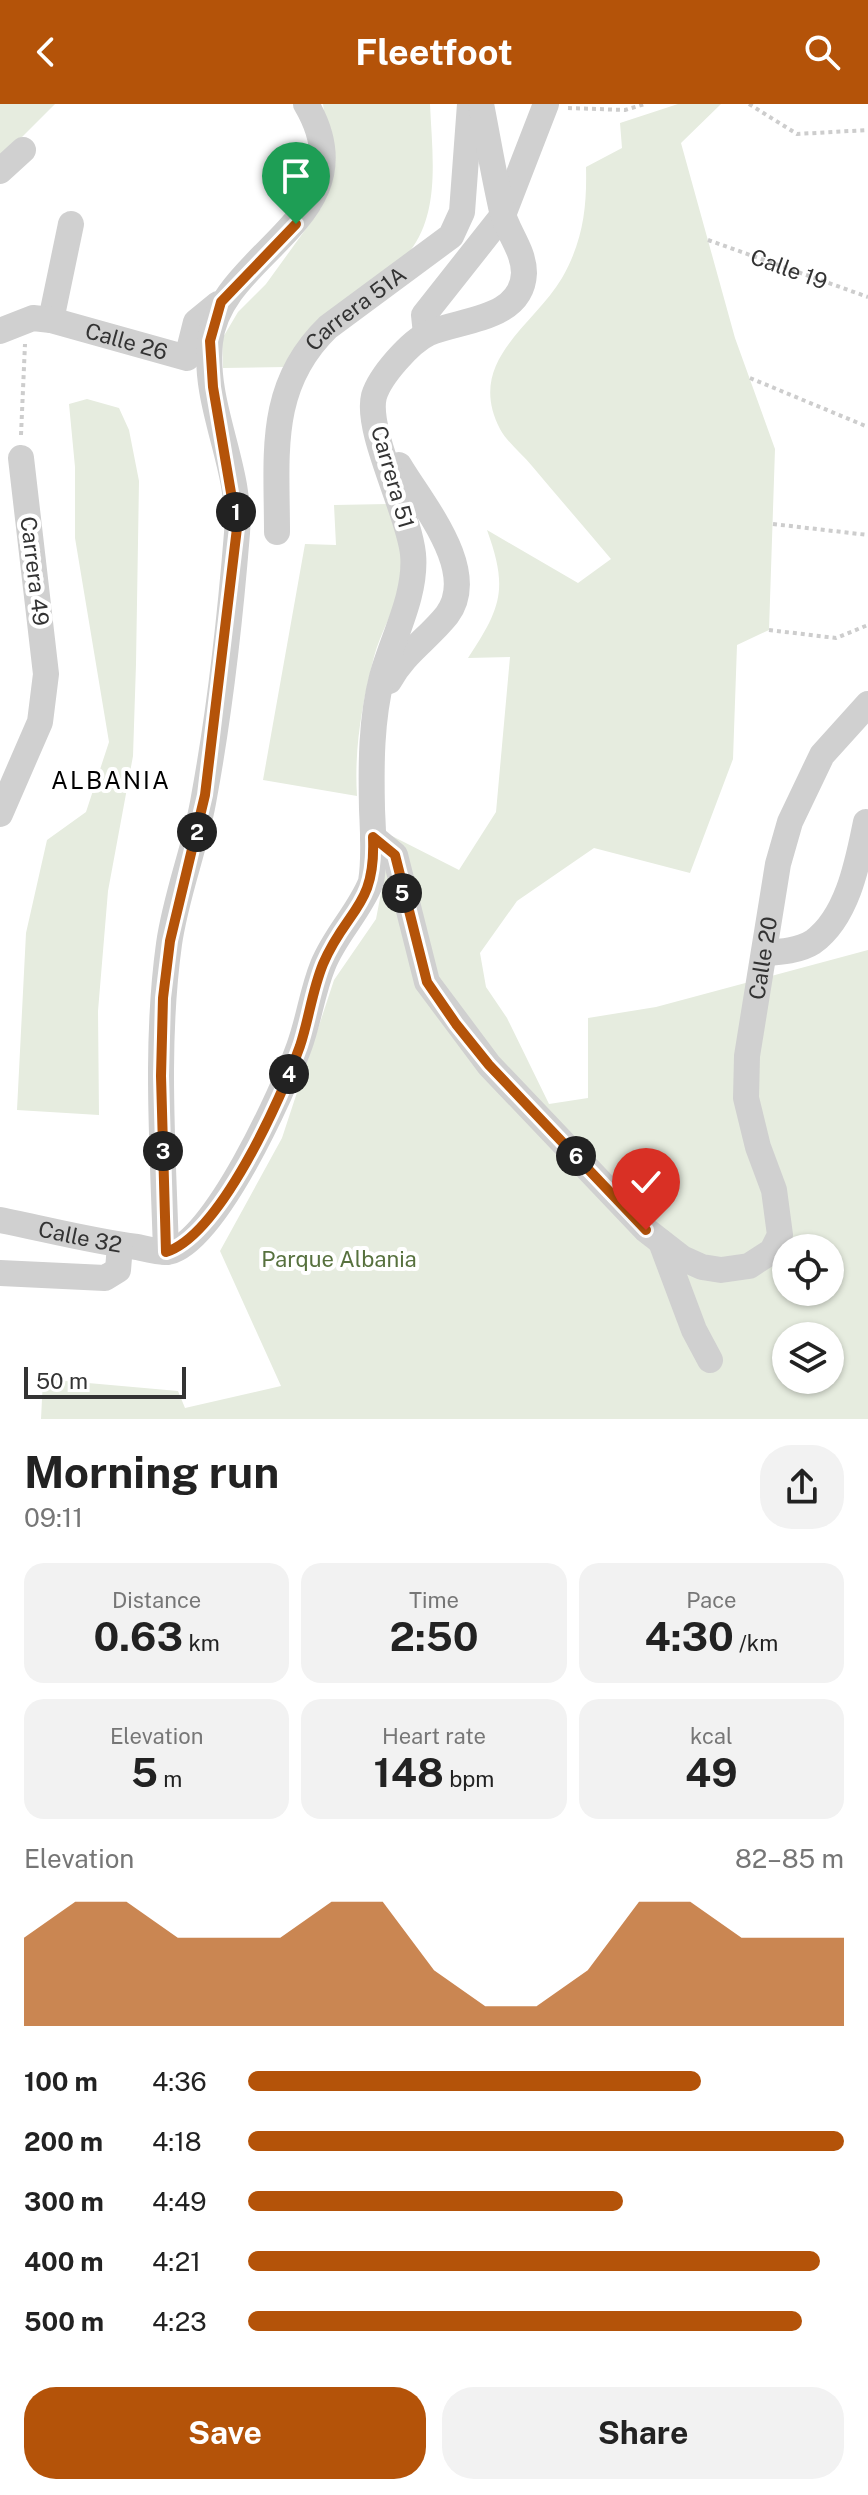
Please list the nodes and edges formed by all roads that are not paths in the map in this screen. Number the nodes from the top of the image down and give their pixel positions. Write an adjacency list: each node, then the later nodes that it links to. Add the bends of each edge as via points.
1 (306, 104): 9 (street, via 319,136 318,183 296,224)
2 (470, 104): 15 (street, Carrera 51A, via 462,212 451,236 319,335 283,396 277,423)
3 (481, 104): 7 (street, Carrera 51)
4 (552, 105): 7 (street)
5 (23, 150): 6 (street)
6 (0, 171)
7 (503, 215): 12 (street, via 424,315); 12 (street, Carrera 51, via 524,271 513,302 490,315)
8 (71, 224): 10 (street)
9 (221, 302): 10 (street, Calle 26, via 196,322 187,358); 25 (street, via 209,358 237,528 205,795 170,941 163,998)
10 (38, 320): 11 (street)
11 (0, 331)
12 (426, 334): 13 (street, Carrera 51, via 385,377 374,397)
13 (375, 423): 17 (street, Carrera 51, via 414,557); 17 (street, via 449,547 458,587 456,602 403,657)
14 (21, 458): 18 (street, Carrera 49, via 46,674 40,722)
15 (277, 532)
16 (868, 704): 21 (street, Calle 20, via 822,755 790,822)
17 (376, 708): 20 (street, Carrera 51)
18 (0, 814)
19 (866, 822): 21 (street, via 857,869 831,923 812,942)
20 (373, 837): 23 (street, via 395,855 427,982 456,1024); 25 (street, via 371,882 324,962 275,1106 205,1224 179,1248)
21 (764, 953): 23 (street, Calle 20, via 747,1056 746,1098 774,1190 780,1235 763,1260 735,1269 702,1267)
22 (0, 1220): 24 (street, Calle 32)
23 (661, 1242): 27 (street)
24 (120, 1245): 25 (street, Calle 32); 26 (street, via 118,1270 105,1278)
25 (166, 1252)
26 (0, 1273)
27 (710, 1360)

